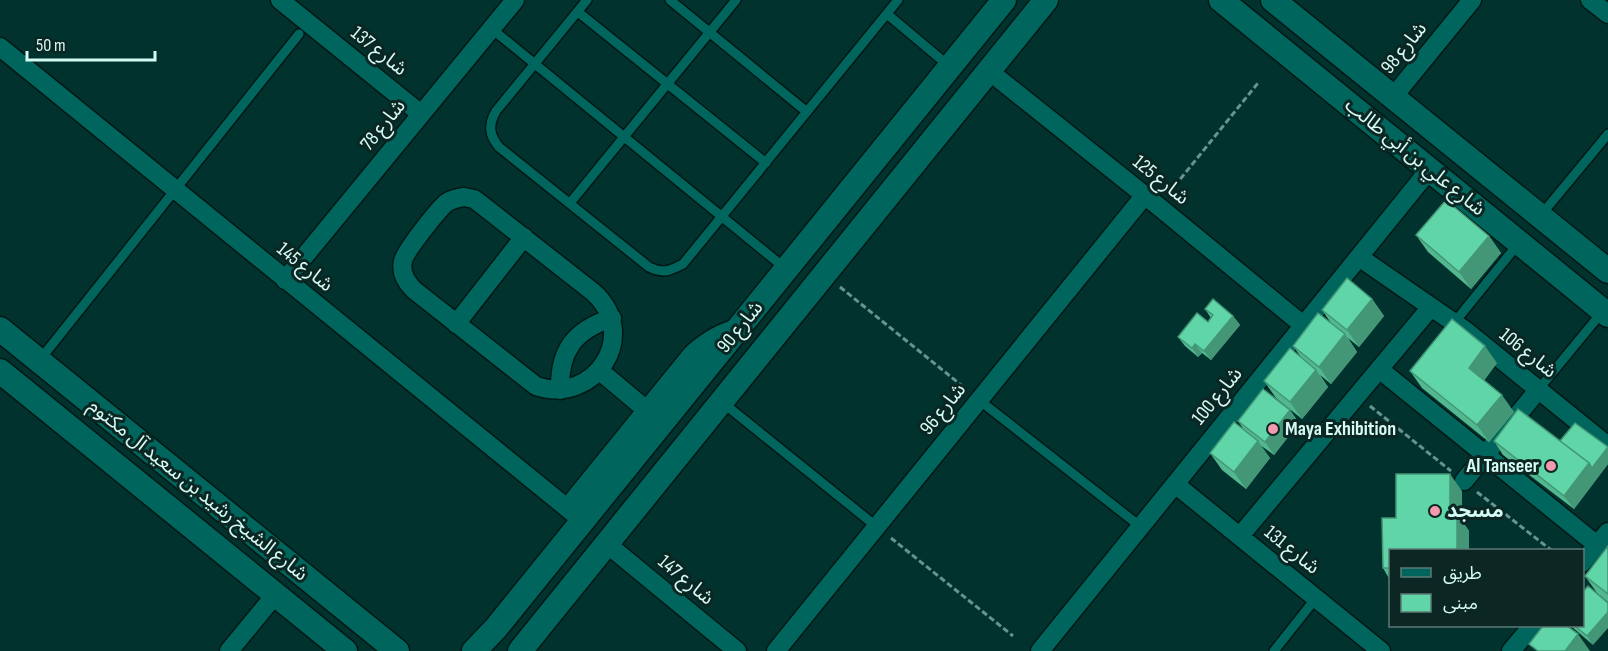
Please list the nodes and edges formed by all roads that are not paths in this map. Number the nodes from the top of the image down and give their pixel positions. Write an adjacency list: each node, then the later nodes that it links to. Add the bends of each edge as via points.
1 (280, 0): 26 (street, شارع 137)
2 (515, 0): 16 (street, شارع 78)
3 (588, 0): 13 (lane)
4 (670, 0): 17 (lane)
5 (736, 0): 17 (lane)
6 (898, 0): 14 (lane)
7 (1004, 0): 21 (street, شارع 90)
8 (1221, 0): 30 (street, شارع علي بن أبي طالب)
9 (1273, 0): 24 (street, شارع علي بن أبي طالب)
10 (1472, 0): 24 (street, شارع 98)
11 (1590, 0): 15 (street)
12 (1038, 4): 22 (street, شارع 90)
13 (578, 12): 20 (lane); 23 (lane)
14 (887, 14): 21 (lane); 25 (lane)
15 (1608, 14)
16 (492, 29): 20 (lane); 26 (street, شارع 78)
17 (710, 32): 23 (lane); 25 (lane)
18 (299, 34): 31 (lane)
19 (0, 46): 31 (street, شارع 145)
20 (535, 64): 28 (lane); 33 (lane, via 496,111 491,120 492,140)
21 (950, 67): 40 (street, شارع 90)
22 (989, 71): 32 (street, شارع 125); 49 (street, شارع 90)
23 (667, 84): 28 (lane); 29 (lane)
24 (1393, 97): 34 (street, شارع علي بن أبي طالب)
25 (807, 112): 29 (lane)
26 (421, 114): 41 (street, شارع 78)
27 (1608, 134): 34 (lane)
28 (624, 137): 33 (lane); 35 (lane)
29 (766, 163): 35 (lane)
30 (1430, 169): 37 (street, شارع علي بن أبي طالب); 38 (street, شارع 100)
31 (175, 189): 41 (street, شارع 145); 54 (lane)
32 (1151, 201): 50 (street, شارع 125); 60 (street, شارع 96)
33 (570, 203): 35 (lane, via 660,272 683,264)
34 (1540, 216): 39 (street, شارع علي بن أبي طالب)
35 (722, 217): 40 (lane)
36 (524, 237): 46 (street, via 601,299); 48 (street); 48 (street, via 474,199 464,196 445,204 407,251 402,272 406,282)
37 (1520, 242): 42 (street, شارع علي بن أبي طالب); 47 (lane)
38 (1359, 256): 43 (street, شارع 106); 50 (street, شارع 100)
39 (1602, 266): 42 (street, via 1590,279)
40 (786, 269): 44 (street, شارع 90)
41 (285, 280): 67 (street, شارع 145)
42 (1574, 287): 45 (street, شارع علي بن أبي طالب)
43 (1431, 307): 47 (street, شارع 106); 55 (street)
44 (755, 308): 49 (street, via 764,326); 51 (street, شارع 90)
45 (1606, 313): 59 (lane)
46 (612, 318): 57 (street, via 611,346); 58 (street, via 589,327 571,344 560,374)
47 (1454, 323): 59 (street, شارع 106)
48 (456, 324): 58 (street, via 536,386)
49 (783, 326): 53 (street, شارع 90)
50 (1303, 326): 66 (street, شارع 100)
51 (741, 327): 53 (street, via 758,331); 62 (street, شارع 90)
52 (0, 329): 54 (street, شارع الشيخ رشيد بن سعيد آل مكتوم)
53 (766, 347): 61 (street, شارع 90)
54 (39, 361): 71 (street, شارع الشيخ رشيد بن سعيد آل مكتوم)
55 (1379, 369): 64 (street); 70 (street)
56 (0, 371): 75 (street, شارع الشيخ رشيد بن سعيد آل مكتوم)
57 (600, 371): 58 (street, via 582,384); 62 (street)
58 (560, 390)
59 (1538, 390): 63 (street, شارع 106); 64 (street)
60 (980, 400): 68 (lane); 69 (street, شارع 96)
61 (722, 402): 69 (lane); 73 (street, شارع 90)
62 (654, 417): 67 (street, شارع 90)
63 (1608, 446)
64 (1485, 455): 65 (street); 72 (street)
65 (1464, 481)
66 (1175, 484): 68 (street, شارع 100); 70 (street, شارع 131)
67 (575, 514): 76 (street, شارع 90)
68 (1140, 526): 81 (street, شارع 100)
69 (877, 527): 88 (street, شارع 96)
70 (1240, 536): 78 (street, شارع 131)
71 (258, 538): 75 (street, via 239,550); 84 (street, شارع الشيخ رشيد بن سعيد آل مكتوم)
72 (1603, 538): 74 (street)
73 (607, 544): 79 (street, شارع 90); 87 (street, شارع 147)
74 (1584, 561)
75 (238, 564): 77 (street, شارع الشيخ رشيد بن سعيد آل مكتوم)
76 (529, 587): 79 (street, via 528,603 532,609 539,613); 85 (street, شارع 90)
77 (275, 594): 82 (street); 83 (street, شارع الشيخ رشيد بن سعيد آل مكتوم)
78 (1316, 598): 89 (lane); 90 (street, شارع 131)
79 (554, 609): 86 (street, شارع 90)
80 (1531, 627): 91 (street)
81 (1049, 648)
82 (229, 651)
83 (345, 651)
84 (397, 651)
85 (474, 651)
86 (520, 651)
87 (737, 651)
88 (776, 651)
89 (1274, 651)
90 (1381, 651)
91 (1511, 651)

